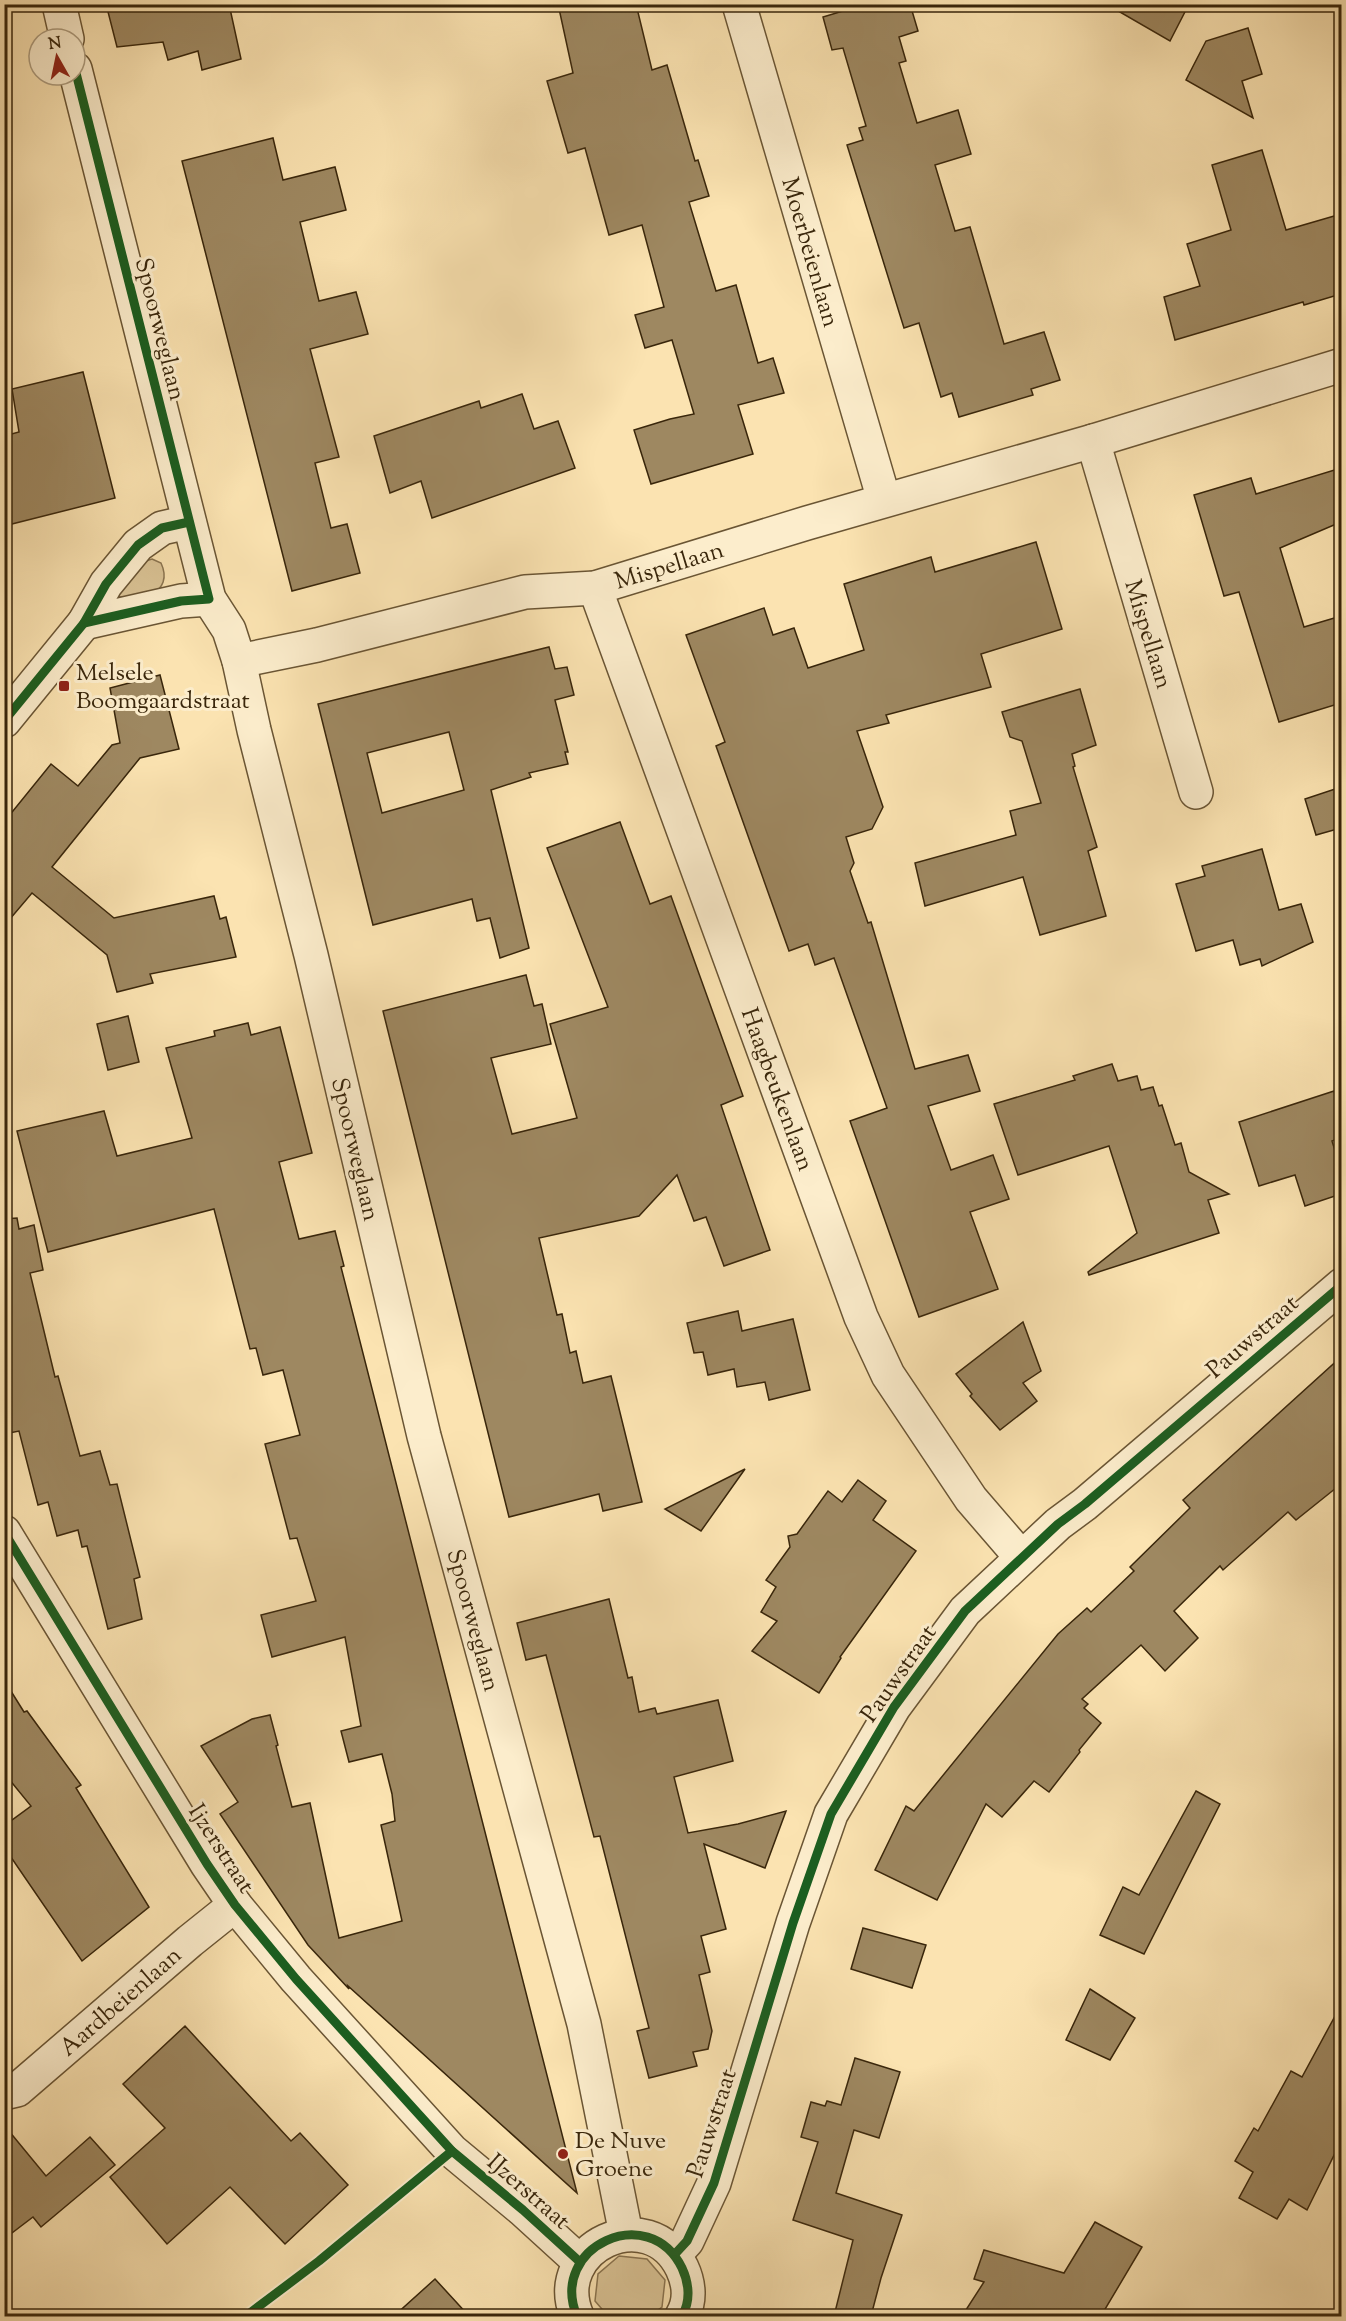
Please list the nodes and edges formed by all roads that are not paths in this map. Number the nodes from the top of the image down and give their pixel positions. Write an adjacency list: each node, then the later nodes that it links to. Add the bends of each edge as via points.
1 (59, 4): 3 (street)
2 (739, 4): 7 (street, Moerbeienlaan)
3 (64, 27)
4 (80, 87): 8 (street, Spoorweglaan)
5 (1341, 365): 6 (street, Mispellaan)
6 (1093, 441): 7 (street, Mispellaan); 14 (street, Mispellaan)
7 (884, 500): 9 (street, Mispellaan)
8 (189, 522): 10 (street, Spoorweglaan); 11 (street, via 162,528 138,545 106,584)
9 (595, 588): 12 (street, Mispellaan, via 525,592); 17 (street, Haagbeukenlaan, via 861,1317 888,1375 971,1499)
10 (209, 599): 11 (street, via 181,601); 12 (street, Spoorweglaan, via 229,630)
11 (84, 623): 13 (street)
12 (239, 661): 21 (street, Spoorweglaan, via 424,1436 584,2024)
13 (4, 721)
14 (1196, 792)
15 (1341, 1285): 17 (street, Pauwstraat)
16 (4, 1532): 18 (street, Ijzerstraat)
17 (1021, 1557): 22 (street, Pauwstraat, via 965,1611 894,1707 831,1814 793,1923 714,2183 687,2241)
18 (235, 1905): 19 (street, Aardbeienlaan, via 17,2090); 20 (street, Ijzerstraat, via 296,1979)
19 (4, 2093)
20 (452, 2151): 23 (street, IJzerstraat)
21 (626, 2234): 22 (street, via 653,2238); 23 (street, via 595,2245)
22 (675, 2254): 25 (street, via 687,2279 687,2307)
23 (580, 2262): 24 (street, via 571,2290)
24 (577, 2316)
25 (682, 2316)

